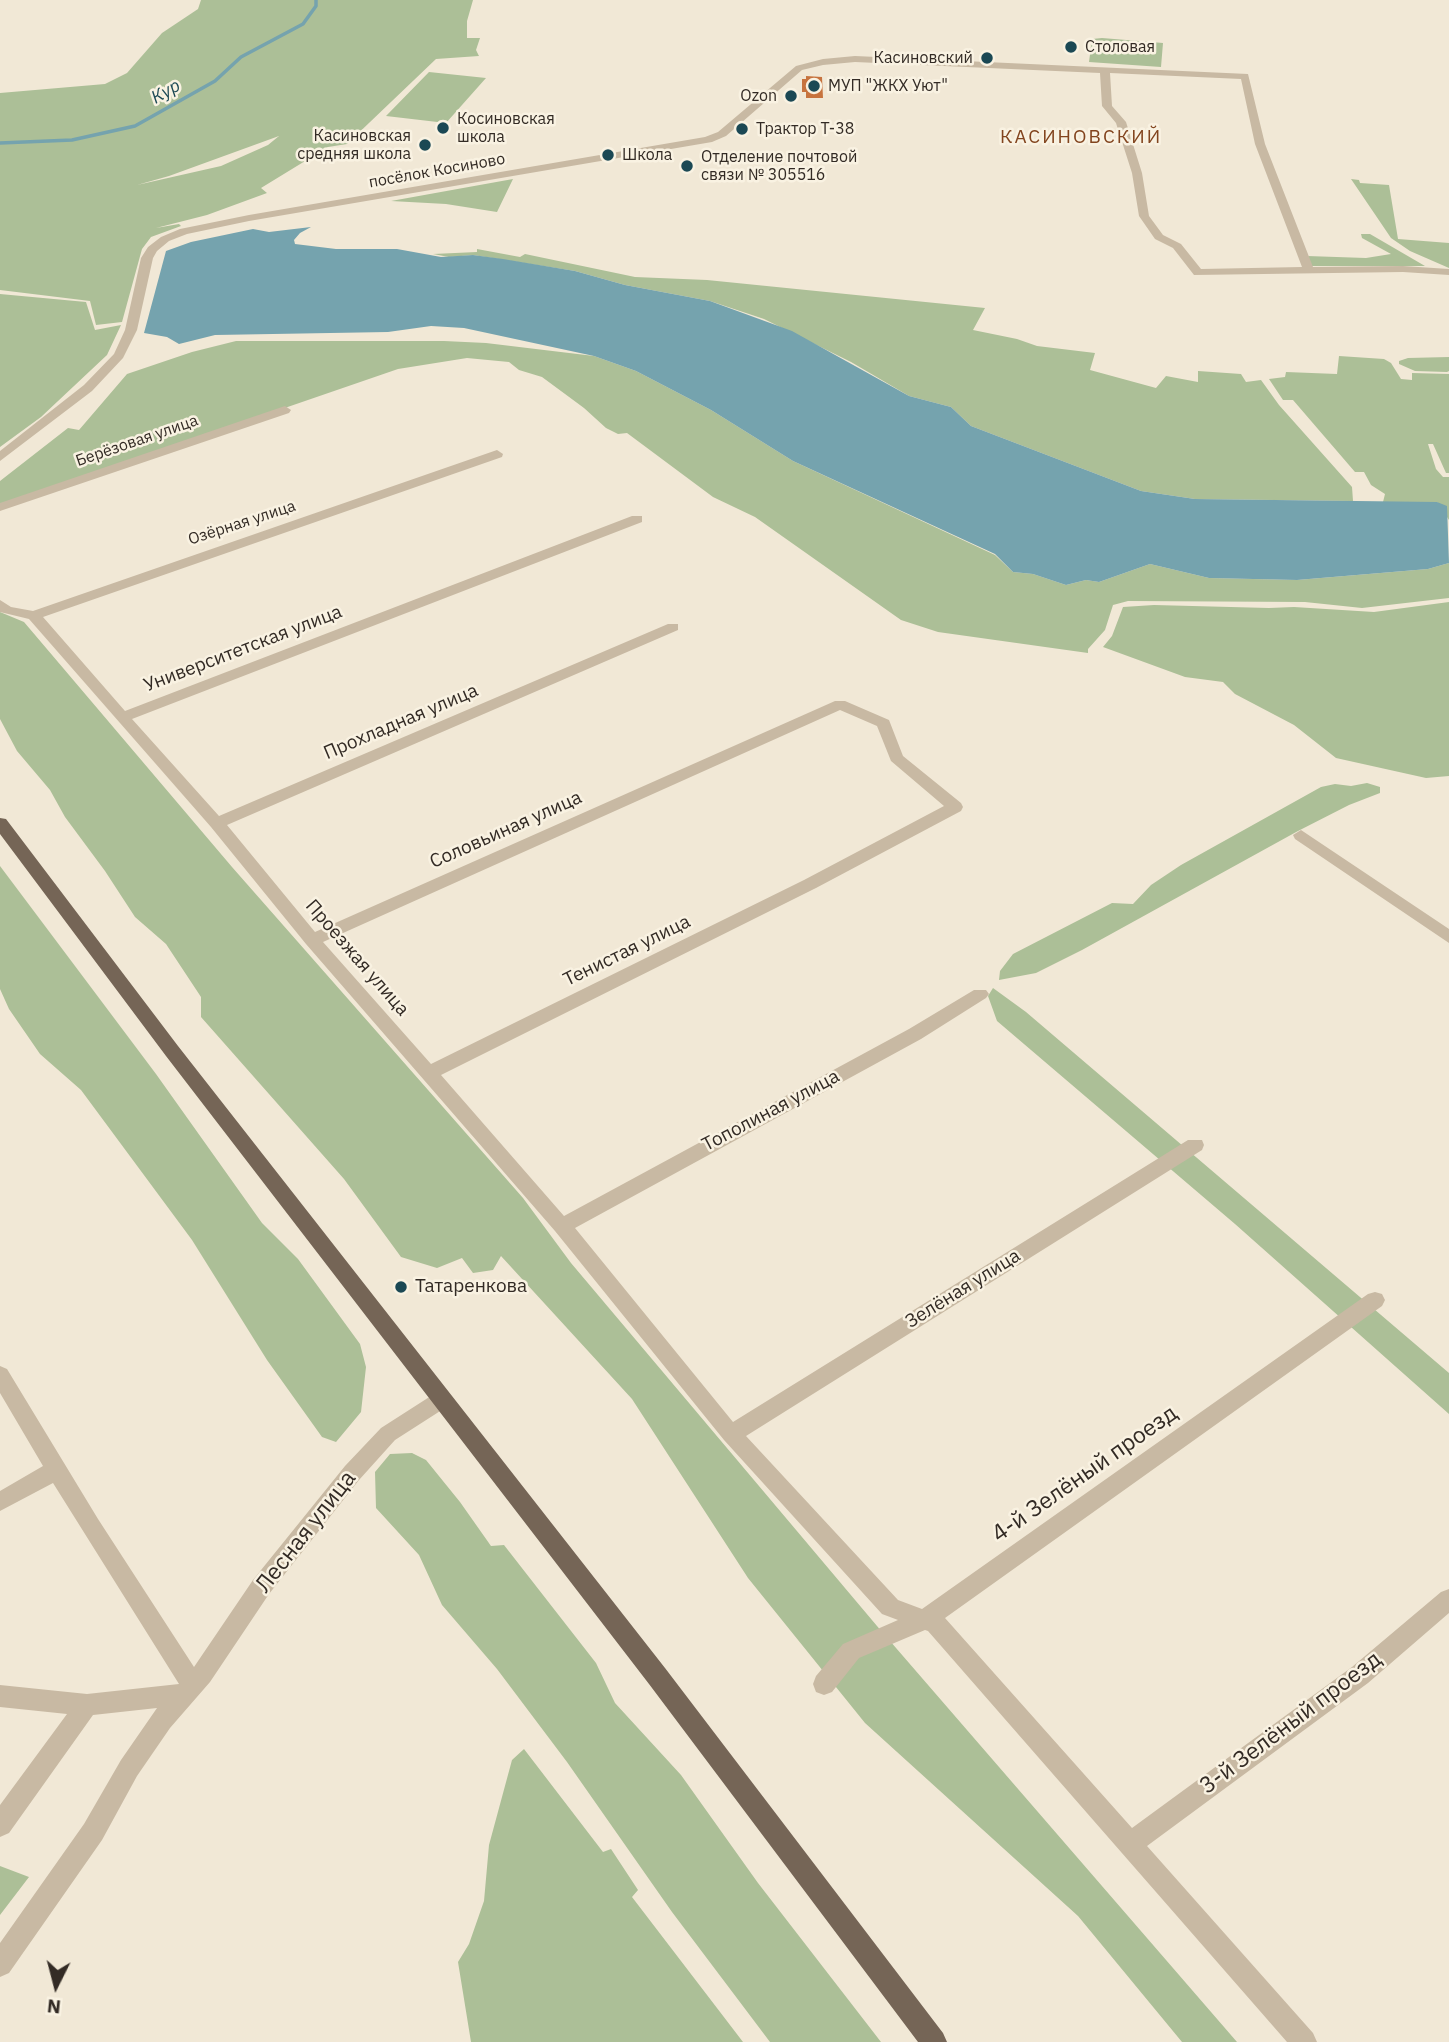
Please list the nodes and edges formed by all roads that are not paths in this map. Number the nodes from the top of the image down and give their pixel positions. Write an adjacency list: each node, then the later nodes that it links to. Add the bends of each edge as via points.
1 (1105, 71): 2 (street, via 1107,106 1121,122 1143,195 1144,216 1160,237 1177,246 1198,273); 2 (street, посёлок Косиново, via 1245,76 1260,144); 6 (street, посёлок Косиново, via 823,62 799,68 722,134 708,140 184,231 164,239 147,258 131,330 120,355 52,419)
2 (1309, 270): 3 (street)
3 (1449, 272)
4 (285, 410): 7 (street, Берёзовая улица)
5 (498, 454): 10 (street, Озёрная улица)
6 (0, 457)
7 (0, 507)
8 (637, 519): 12 (street, Университетская улица)
9 (0, 604): 10 (street, via 6,611)
10 (34, 615): 12 (street)
11 (673, 627): 14 (street, Прохладная улица)
12 (122, 717): 14 (street, Проезжая улица)
13 (0, 823): 25 (main road)
14 (216, 823): 18 (street, Проезжая улица)
15 (1301, 835): 17 (street)
16 (844, 867): 18 (street, Соловьиная улица, via 955,807 896,758 884,723 840,704); 20 (street, Тенистая улица)
17 (1449, 937)
18 (312, 940): 20 (street, Проезжая улица)
19 (980, 994): 22 (street, Тополиная улица)
20 (429, 1073): 22 (street, Проезжая улица)
21 (1195, 1145): 26 (street, Зелёная улица)
22 (562, 1226): 26 (street, Проезжая улица)
23 (1375, 1300): 30 (street, 4-й Зелёный проезд)
24 (0, 1375): 27 (street)
25 (441, 1400): 32 (street, Лесная улица, via 388,1434 352,1473 261,1587); 38 (main road)
26 (731, 1434): 30 (street, Проезжая улица, via 890,1607)
27 (57, 1469): 28 (street); 32 (street)
28 (0, 1502)
29 (1449, 1599): 36 (street, 3-й Зелёный проезд, via 1360,1675)
30 (924, 1620): 31 (street, 4-й Зелёный проезд, via 851,1651); 36 (street, Проезжая улица, via 936,1624)
31 (824, 1684)
32 (189, 1690): 34 (street); 37 (street, Лесная улица, via 155,1730 93,1832)
33 (0, 1696): 34 (street)
34 (87, 1705): 35 (street)
35 (0, 1825)
36 (1130, 1844): 39 (street, Проезжая улица)
37 (0, 1964)
38 (934, 2042)
39 (1304, 2042)

